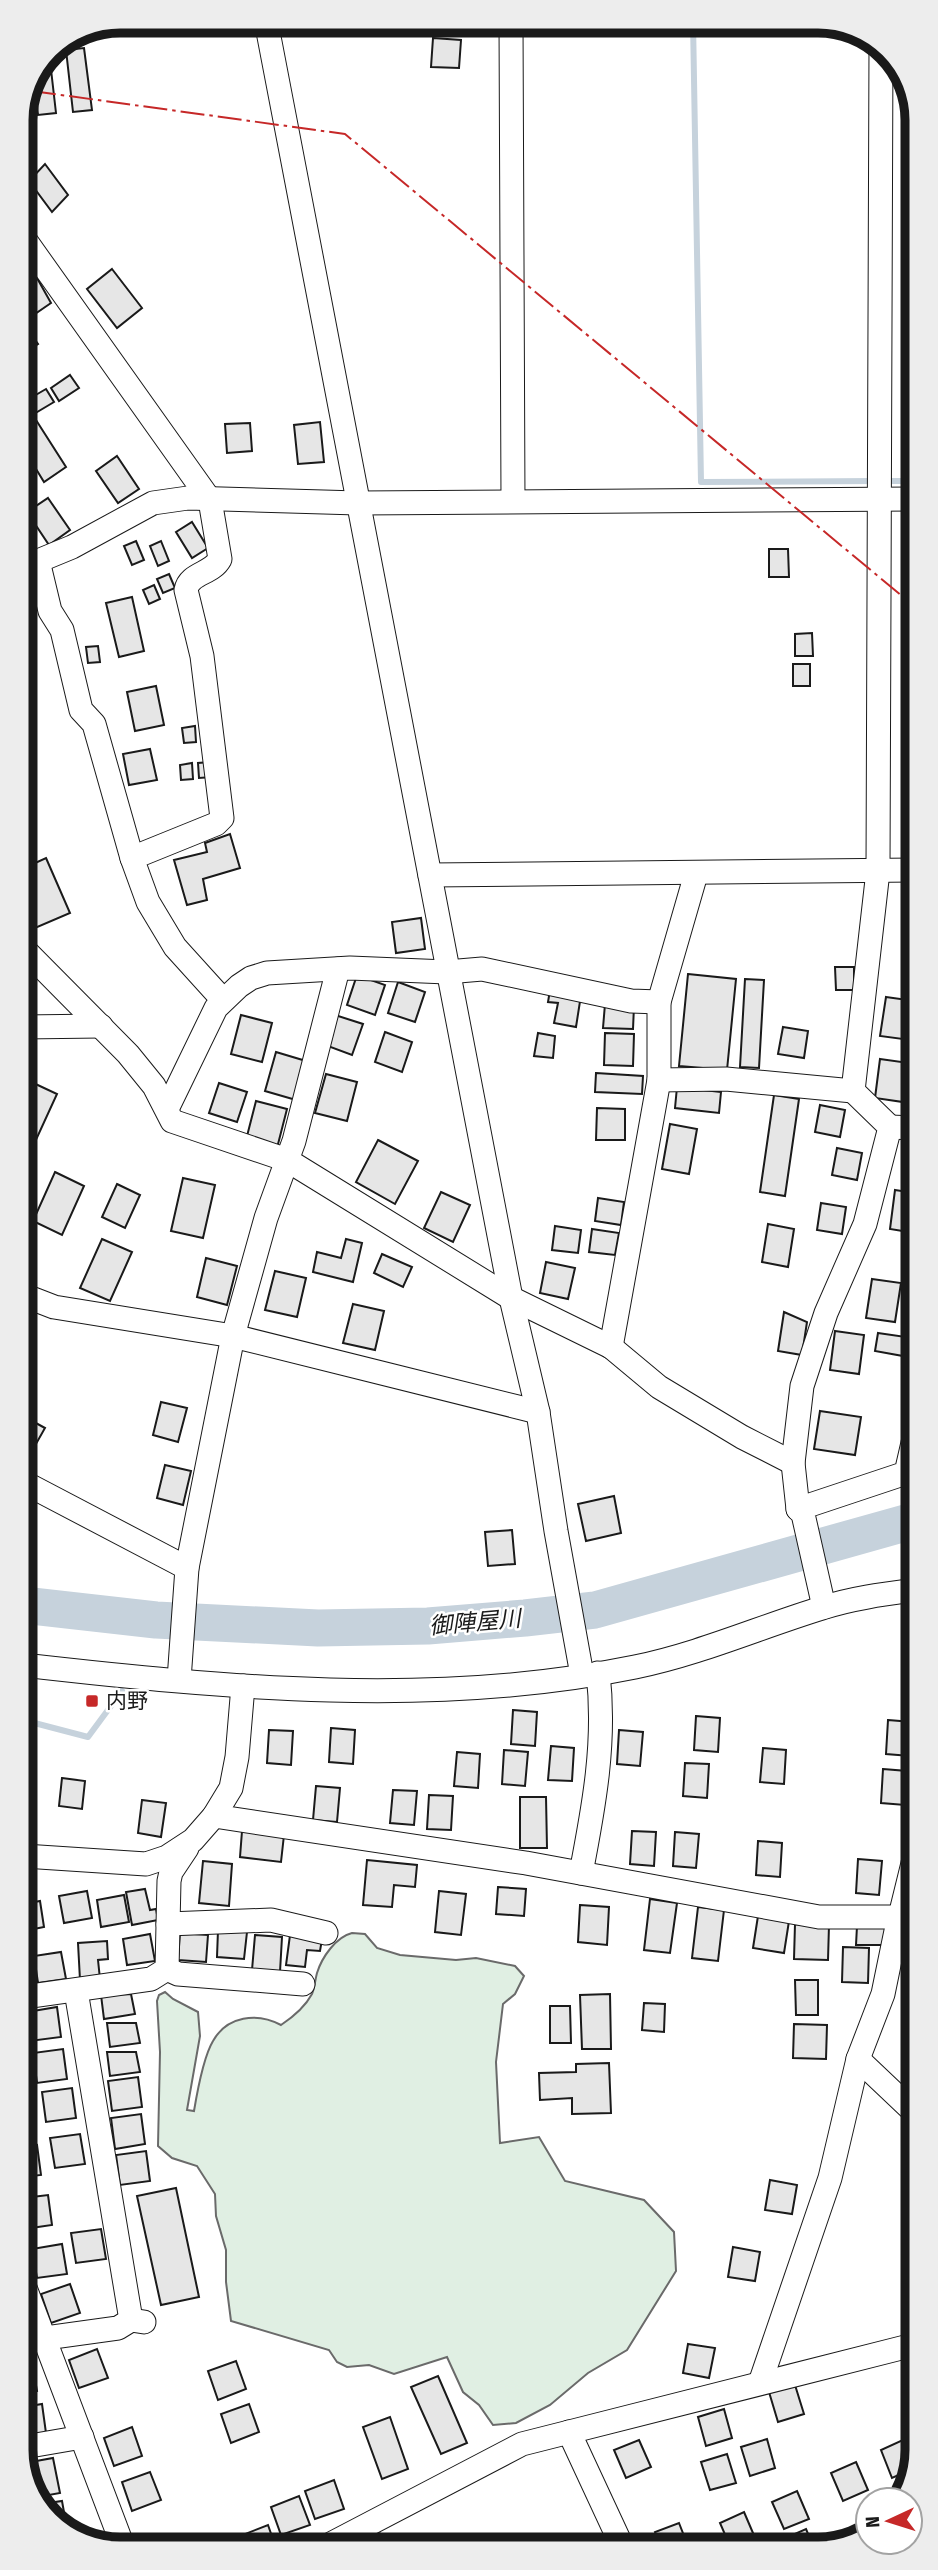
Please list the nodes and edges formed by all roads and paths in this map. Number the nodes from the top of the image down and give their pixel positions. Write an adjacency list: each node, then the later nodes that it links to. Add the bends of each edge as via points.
1 (269, 33): 9 (street)
2 (511, 33): 8 (street)
3 (881, 61): 5 (street)
4 (33, 251): 7 (street)
5 (880, 489): 6 (street); 8 (street); 14 (street)
6 (905, 496)
7 (210, 500): 9 (street); 10 (street, via 153,503 72,547); 12 (street, via 219,559 191,580 187,590 202,656 222,818)
8 (513, 501): 9 (street)
9 (358, 503): 16 (street)
10 (33, 560)
11 (33, 568): 12 (street, via 62,631 81,710 94,724)
12 (132, 858): 20 (street, via 148,902 175,947)
13 (905, 871): 14 (street)
14 (878, 872): 15 (street); 25 (street)
15 (696, 874): 16 (street); 21 (street)
16 (430, 875): 19 (street)
17 (33, 958): 22 (street)
18 (338, 969): 19 (street); 20 (street, via 267,973 251,978); 29 (street)
19 (447, 972): 21 (street, via 482,969 631,1001); 30 (street)
20 (223, 1000): 26 (street)
21 (659, 1002): 24 (street)
22 (101, 1026): 23 (street); 26 (street, via 149,1079)
23 (33, 1027)
24 (659, 1080): 25 (street, via 726,1079); 33 (street)
25 (853, 1091): 27 (street)
26 (167, 1109): 29 (street, via 172,1121)
27 (890, 1127): 28 (street); 35 (street, via 865,1224 826,1312 802,1386)
28 (905, 1128)
29 (287, 1160): 30 (street); 32 (street)
30 (510, 1298): 33 (street); 34 (street)
31 (33, 1299): 32 (street, via 54,1307)
32 (233, 1336): 34 (street); 39 (street)
33 (611, 1347): 35 (street, via 659,1388)
34 (538, 1412): 43 (street, via 565,1578)
35 (793, 1463): 38 (street)
36 (905, 1473): 38 (street)
37 (33, 1488): 39 (street)
38 (800, 1511): 41 (street)
39 (186, 1577): 44 (street)
40 (905, 1591): 41 (street)
41 (822, 1599): 43 (street, via 728,1640 637,1667)
42 (33, 1665): 44 (street)
43 (586, 1667): 45 (street, via 536,1682 416,1691); 49 (street, via 602,1713 598,1777)
44 (179, 1669): 45 (street)
45 (243, 1686): 46 (street, via 235,1772)
46 (214, 1816): 47 (street); 49 (street)
47 (193, 1840): 48 (street, via 146,1864); 52 (street, via 171,1872)
48 (33, 1857)
49 (581, 1873): 50 (street, via 819,1917)
50 (905, 1913)
51 (905, 1917): 58 (street, via 897,1926 883,1994)
52 (167, 1924): 53 (street, via 271,1920); 54 (street)
53 (326, 1933)
54 (167, 1969): 55 (street, via 178,1974); 56 (street, via 151,1979)
55 (303, 1984)
56 (76, 1991): 57 (street); 60 (street, via 139,2321)
57 (33, 1996)
58 (858, 2059): 59 (street); 62 (street, via 830,2178)
59 (905, 2104)
60 (35, 2339): 64 (street)
61 (905, 2347): 62 (street)
62 (760, 2383): 63 (street)
63 (569, 2432): 67 (street, via 522,2444); 68 (street)
64 (82, 2437): 65 (street); 66 (street)
65 (33, 2445)
66 (111, 2536)
67 (344, 2537)
68 (618, 2537)

